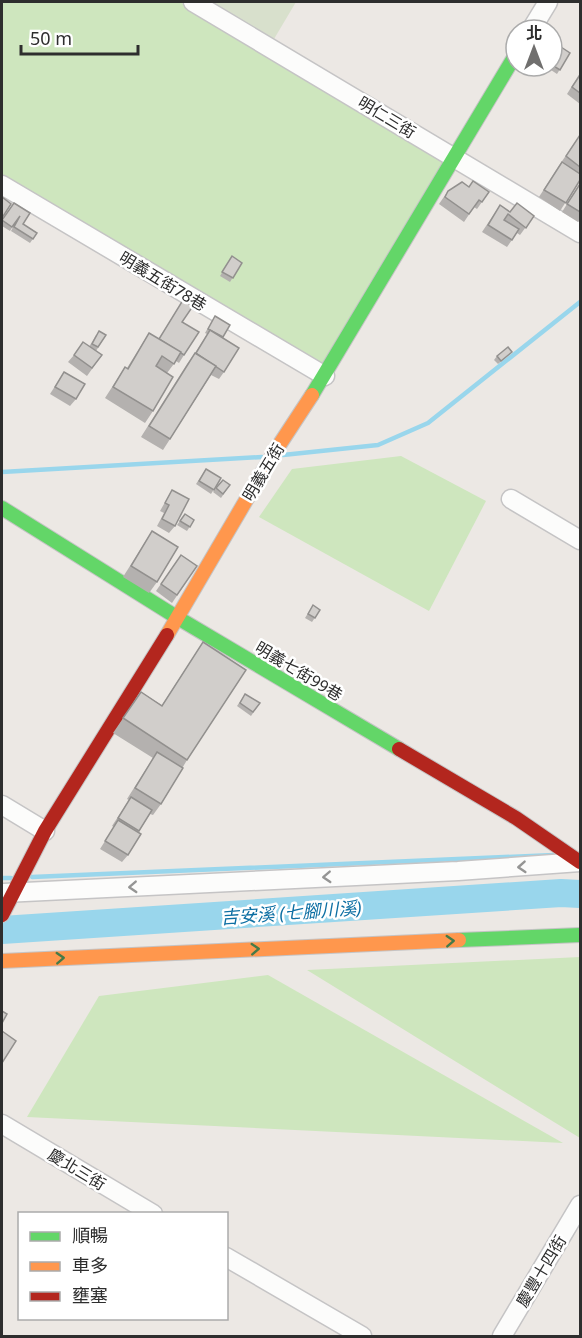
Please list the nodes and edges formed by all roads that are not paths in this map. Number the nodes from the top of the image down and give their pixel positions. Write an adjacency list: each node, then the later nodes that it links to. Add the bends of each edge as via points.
1 (193, 2): 5 (street, 明仁三街)
2 (548, 2): 3 (street)
3 (538, 18)
4 (504, 74): 5 (street, 明義五街)
5 (454, 158): 7 (street, 明仁三街); 8 (street, 明義五街)
6 (2, 185): 8 (street, 明義五街78巷)
7 (580, 233)
8 (325, 376): 12 (street, 明義五街, via 272,456)
9 (511, 500): 11 (street)
10 (2, 508): 12 (street, 明義七街99巷)
11 (580, 540)
12 (178, 618): 14 (street, 明義五街); 15 (street, 明義七街99巷, via 516,818)
13 (2, 805): 14 (street)
14 (45, 831): 16 (street, 明義五街)
15 (580, 862): 16 (street, one-way to 16)
16 (7, 892): 17 (street, 明義五街)
17 (2, 915)
18 (580, 935): 19 (street, one-way to 18)
19 (2, 960)
20 (2, 1124): 22 (street, 慶北三街)
21 (580, 1204): 25 (street, 慶豐十四街)
22 (150, 1212)
23 (228, 1258): 24 (street)
24 (362, 1336)
25 (502, 1336)

